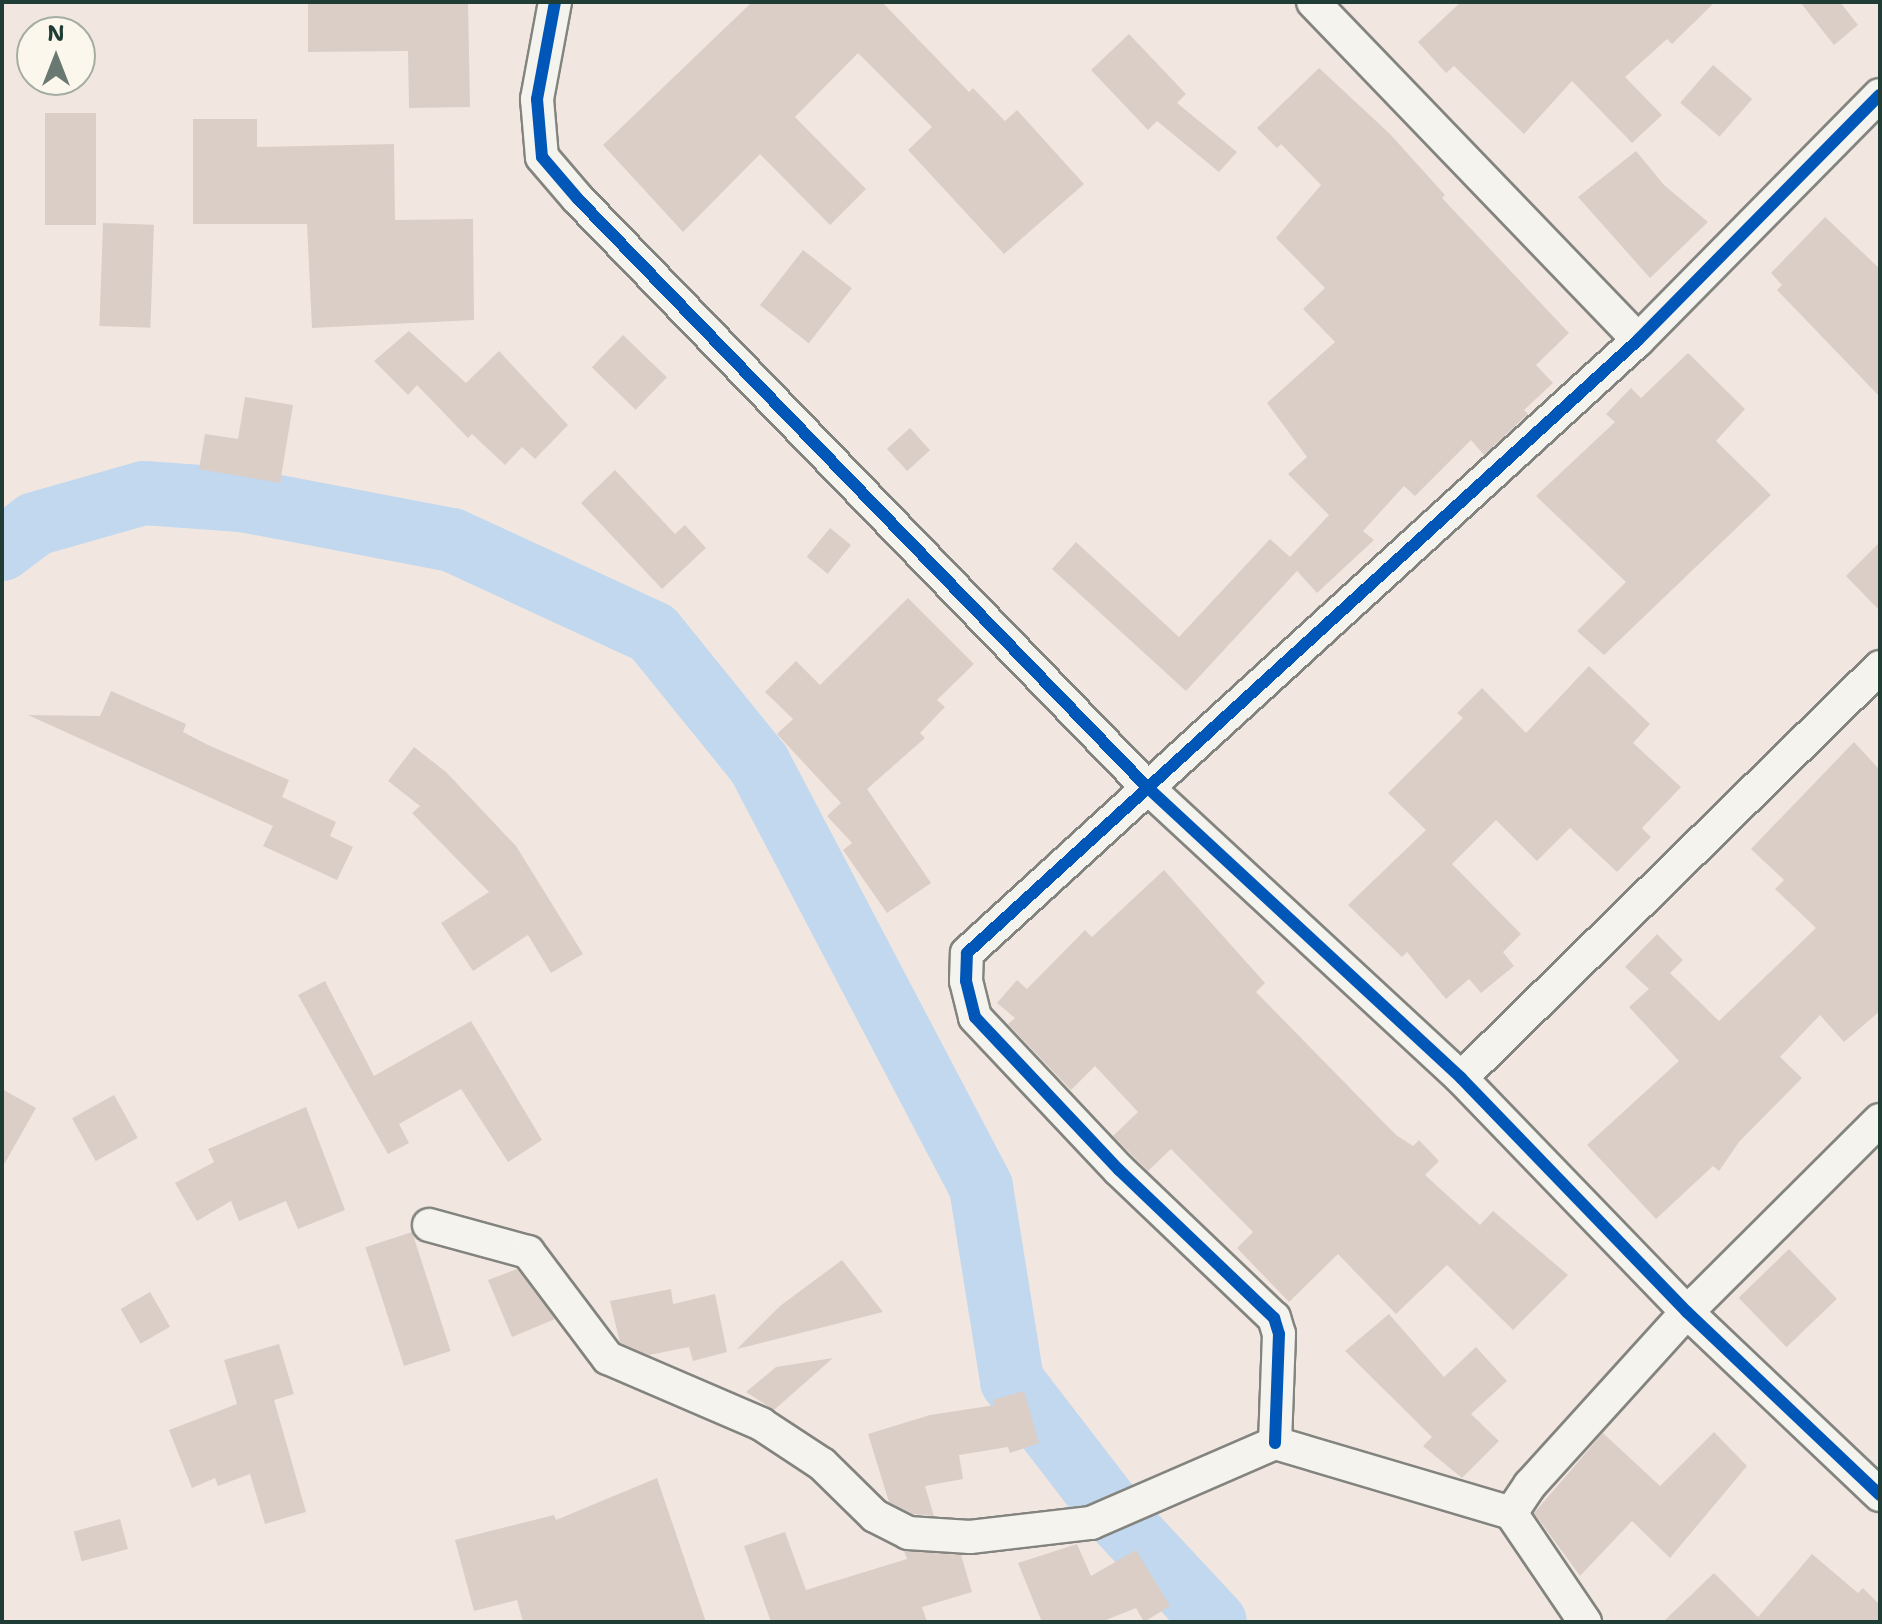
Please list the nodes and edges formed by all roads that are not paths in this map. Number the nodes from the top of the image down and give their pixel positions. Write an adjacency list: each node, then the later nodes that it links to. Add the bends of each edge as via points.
1 (555, 2): 6 (street, via 537,99 542,157)
2 (1313, 2): 4 (street)
3 (1880, 95): 4 (street)
4 (1638, 340): 6 (street)
5 (1880, 667): 7 (street)
6 (1147, 787): 7 (street); 11 (street, via 967,953 966,981 975,1017 1119,1170 1274,1318 1279,1334)
7 (1461, 1078): 10 (street)
8 (1880, 1120): 10 (street)
9 (429, 1225): 11 (street, via 528,1252 608,1358 761,1424 822,1464 875,1516 908,1533 970,1537 1091,1523)
10 (1687, 1312): 12 (street); 13 (street, via 1530,1485)
11 (1275, 1443): 13 (street, via 1328,1454)
12 (1880, 1495)
13 (1511, 1513): 14 (street)
14 (1585, 1622)

